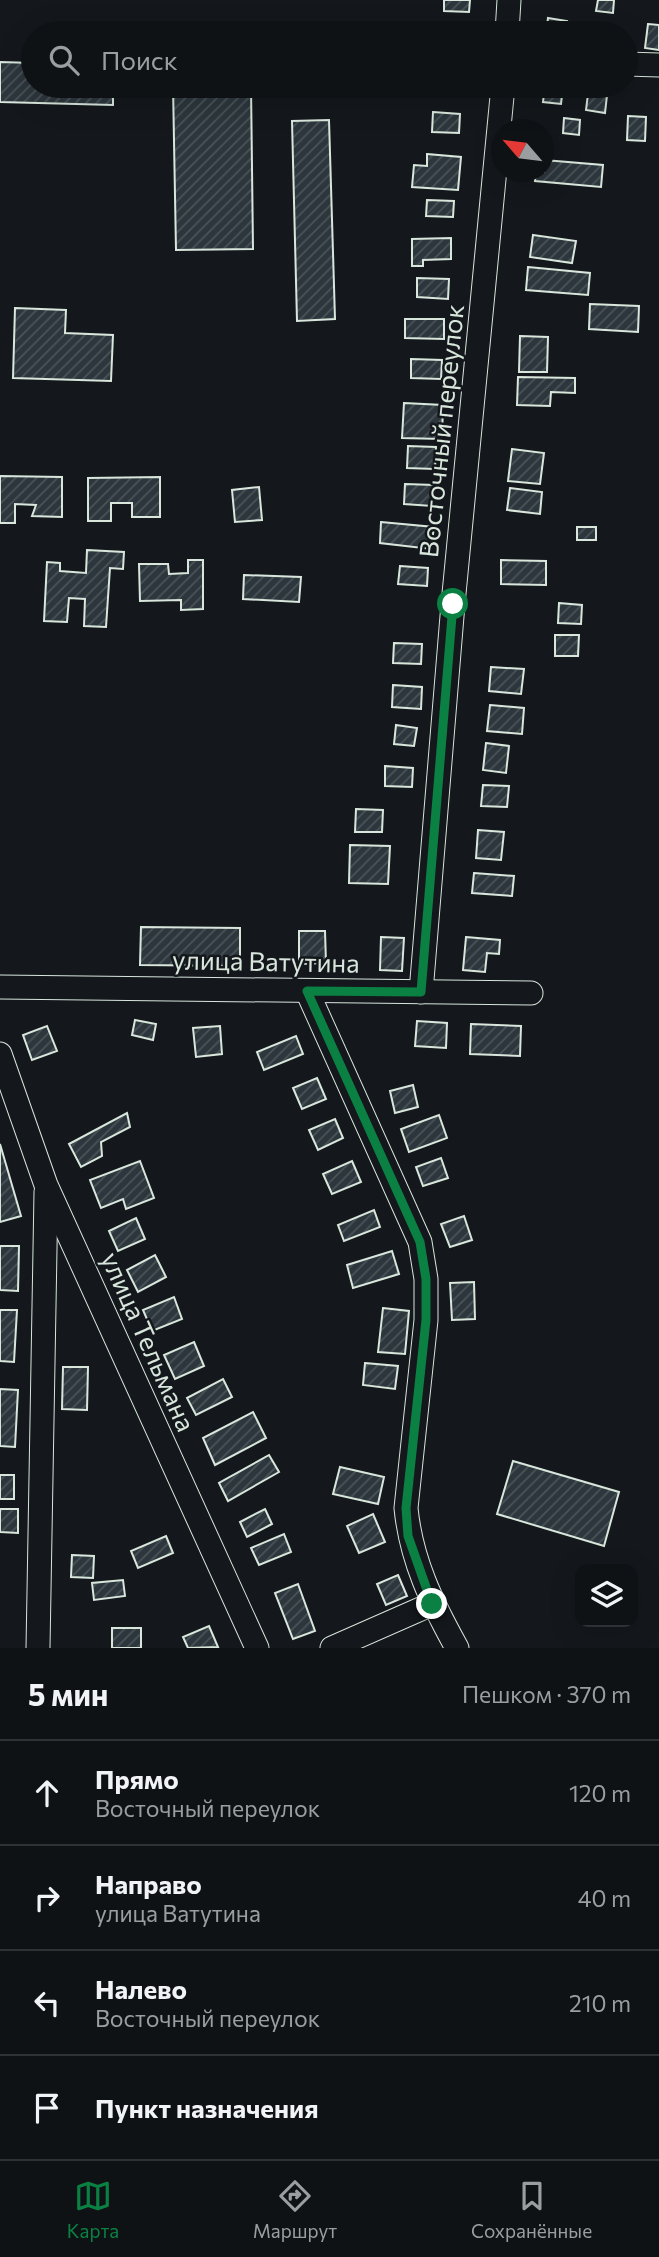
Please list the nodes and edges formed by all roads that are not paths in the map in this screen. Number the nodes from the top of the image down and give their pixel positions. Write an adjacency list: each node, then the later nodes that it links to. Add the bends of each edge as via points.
1 (509, 0): 2 (street)
2 (508, 21)
3 (638, 64): 4 (street)
4 (659, 65)
5 (502, 98): 8 (street, Восточный переулок)
6 (0, 987): 7 (street, улица Ватутина)
7 (307, 991): 8 (street, улица Ватутина); 12 (street, via 420,1242 426,1320 406,1508 408,1536)
8 (421, 992): 9 (street, улица Ватутина)
9 (531, 993)
10 (0, 1054): 11 (street, улица Тельмана)
11 (46, 1185): 13 (street); 14 (street, улица Тельмана)
12 (432, 1604): 15 (street); 16 (street)
13 (38, 1648)
14 (257, 1648)
15 (332, 1648)
16 (457, 1648)

